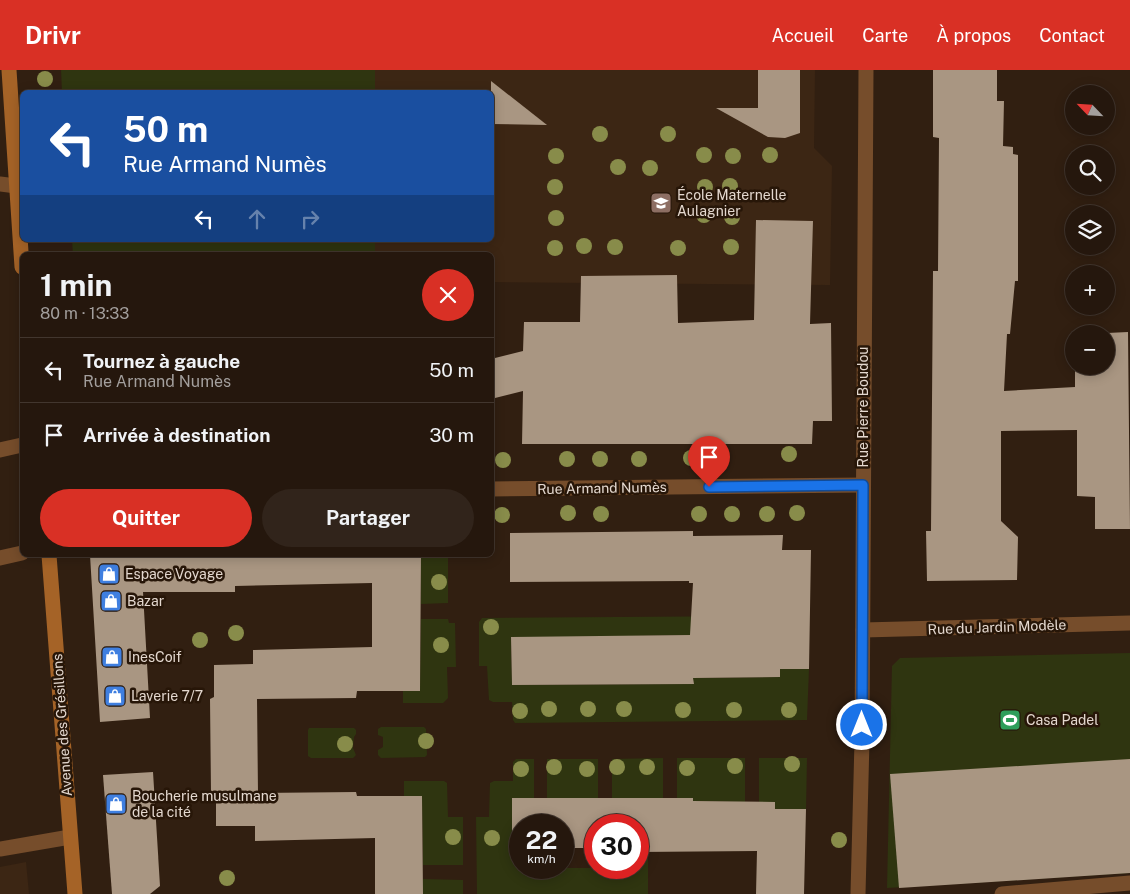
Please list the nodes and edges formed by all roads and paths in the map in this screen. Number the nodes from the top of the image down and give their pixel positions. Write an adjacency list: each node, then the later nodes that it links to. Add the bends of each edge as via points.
1 (9, 70): 4 (main road)
2 (866, 70): 8 (street, Rue Pierre Boudou)
3 (0, 184): 4 (street)
4 (16, 186): 5 (main road)
5 (20, 240)
6 (20, 445): 7 (street)
7 (0, 450)
8 (863, 485): 9 (street, Rue Armand Numès); 14 (street, Rue Pierre Boudou)
9 (494, 489)
10 (20, 553): 12 (street)
11 (50, 557): 15 (main road, Avenue des Grésillons)
12 (0, 558)
13 (1130, 623): 14 (street, Rue du Jardin Modèle)
14 (863, 630): 19 (street, Rue Pierre Boudou)
15 (70, 837): 16 (street); 18 (main road, Avenue des Grésillons)
16 (0, 849)
17 (1126, 887): 20 (street)
18 (74, 894)
19 (858, 894)
20 (1002, 894)

